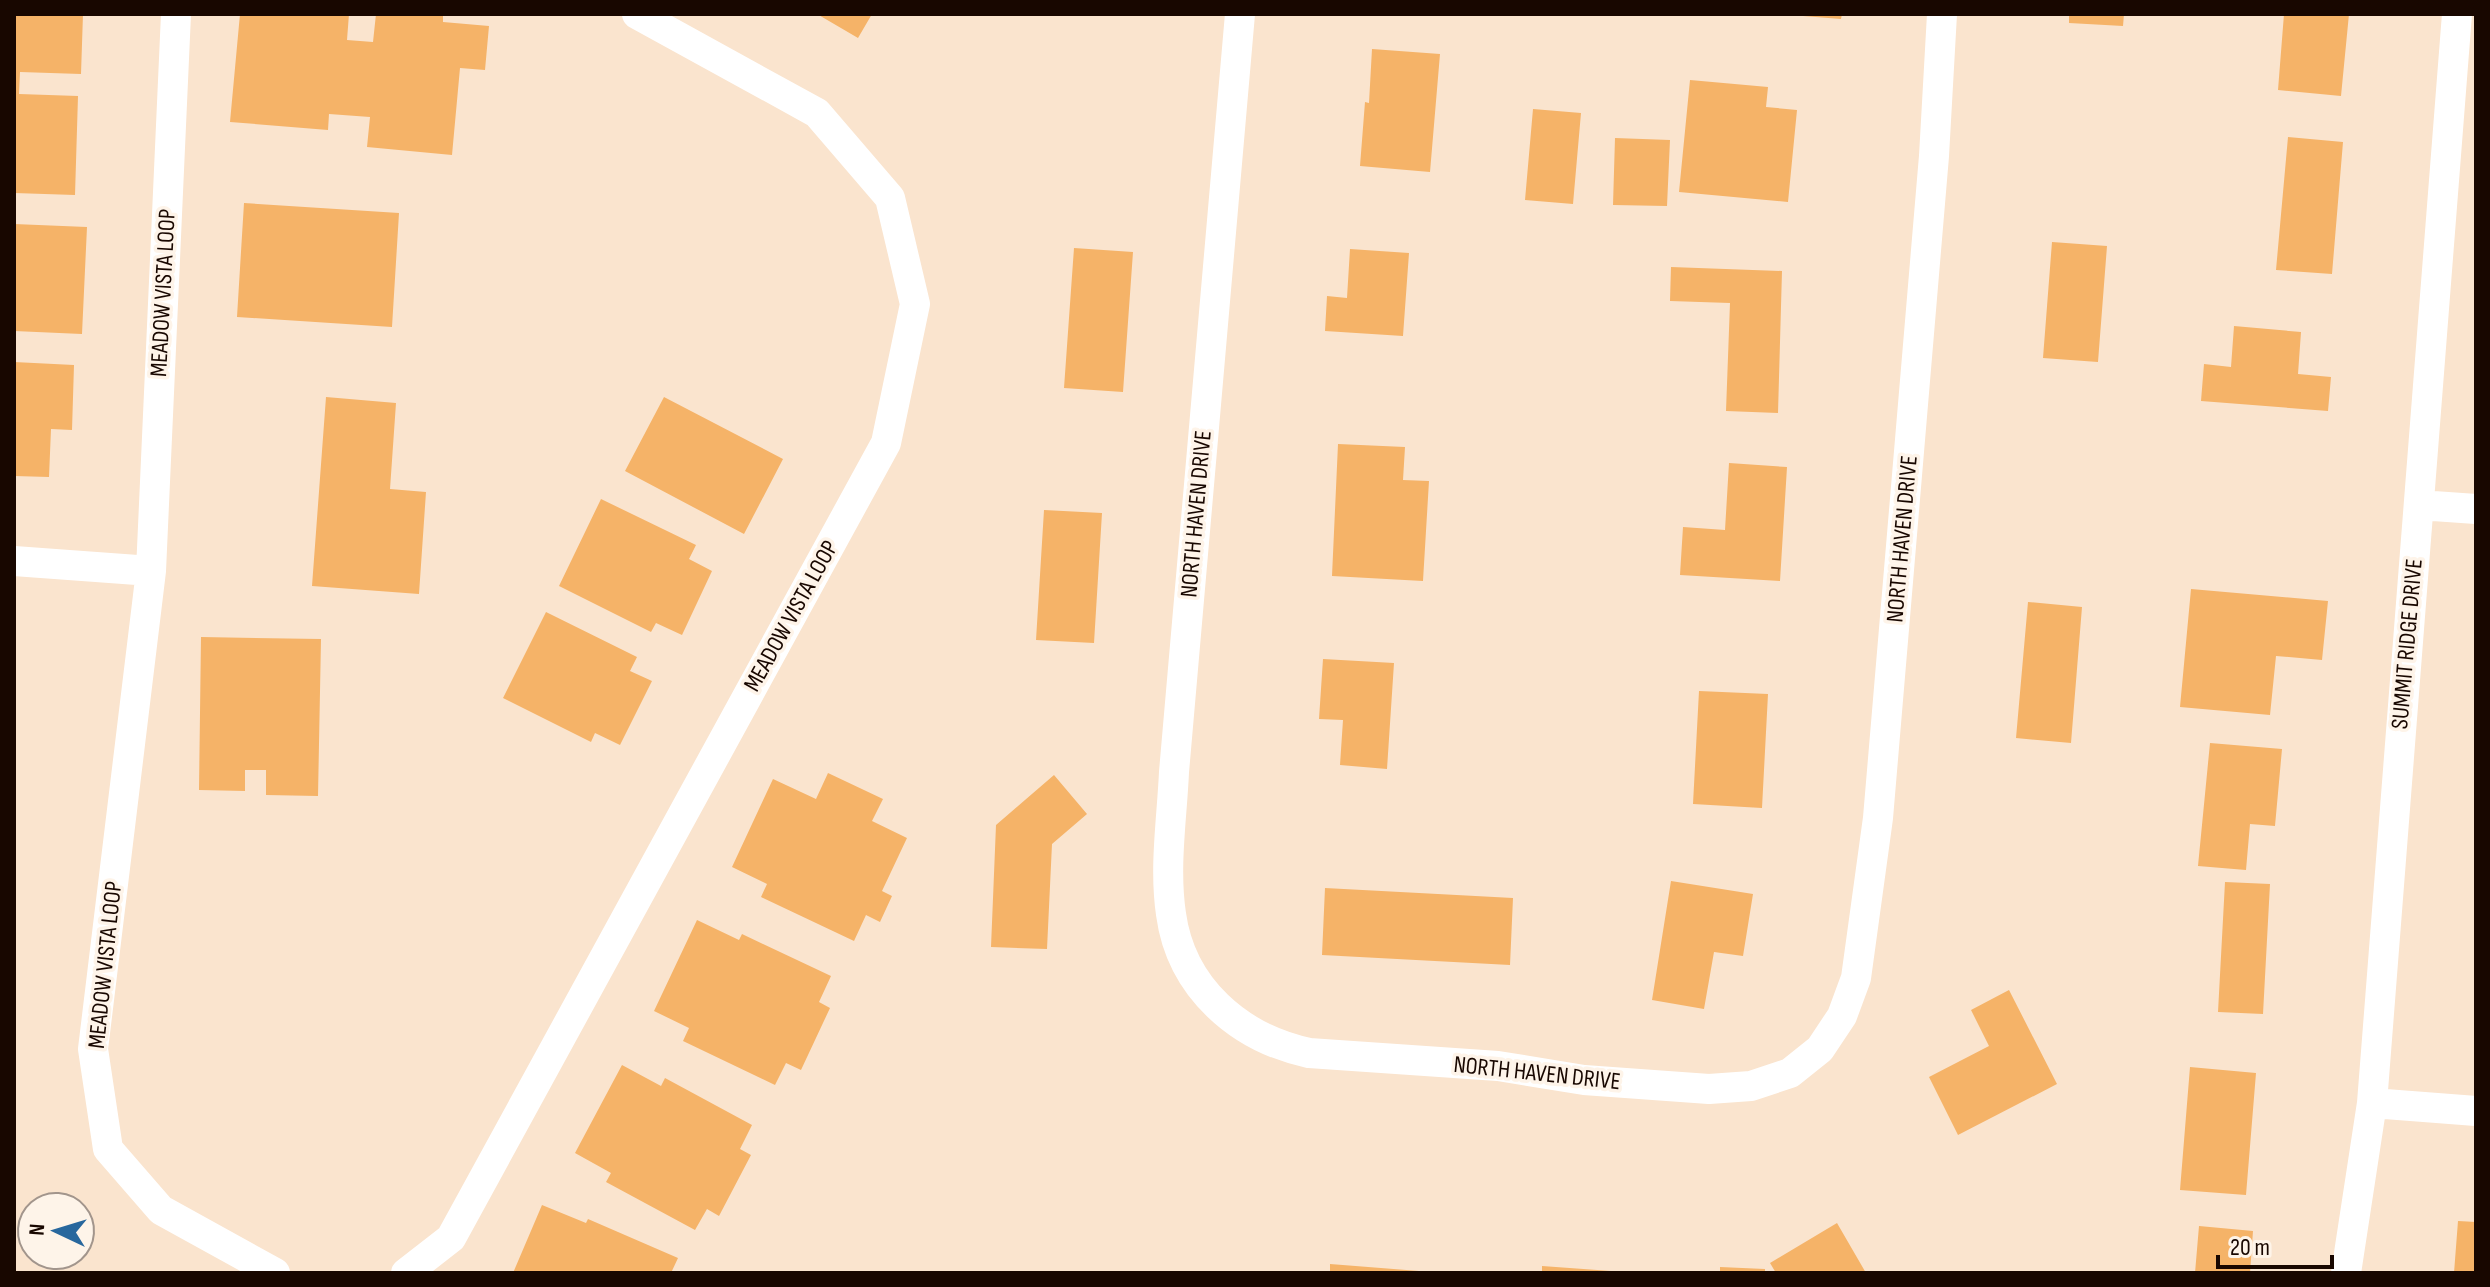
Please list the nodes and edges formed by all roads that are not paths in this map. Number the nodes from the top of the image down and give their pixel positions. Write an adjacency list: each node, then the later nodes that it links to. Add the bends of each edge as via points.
1 (176, 14): 9 (street, MEADOW VISTA LOOP)
2 (637, 14): 13 (street, MEADOW VISTA LOOP, via 817,113 890,198 915,304 886,443 451,1238)
3 (1240, 14): 4 (street, NORTH HAVEN DRIVE, via 1174,772 1168,881 1180,949 1213,1002 1235,1022 1283,1047 1709,1089 1751,1086 1790,1073 1820,1049 1842,1016 1856,978 1879,802)
4 (1942, 14)
5 (2457, 14): 6 (street, SUMMIT RIDGE DRIVE)
6 (2419, 505): 7 (street); 10 (street, SUMMIT RIDGE DRIVE)
7 (2476, 509)
8 (14, 561): 9 (street)
9 (151, 571): 12 (street, MEADOW VISTA LOOP, via 93,1049 108,1149 161,1210)
10 (2372, 1103): 11 (street); 14 (street, SUMMIT RIDGE DRIVE)
11 (2476, 1111)
12 (275, 1273)
13 (406, 1273)
14 (2346, 1273)

